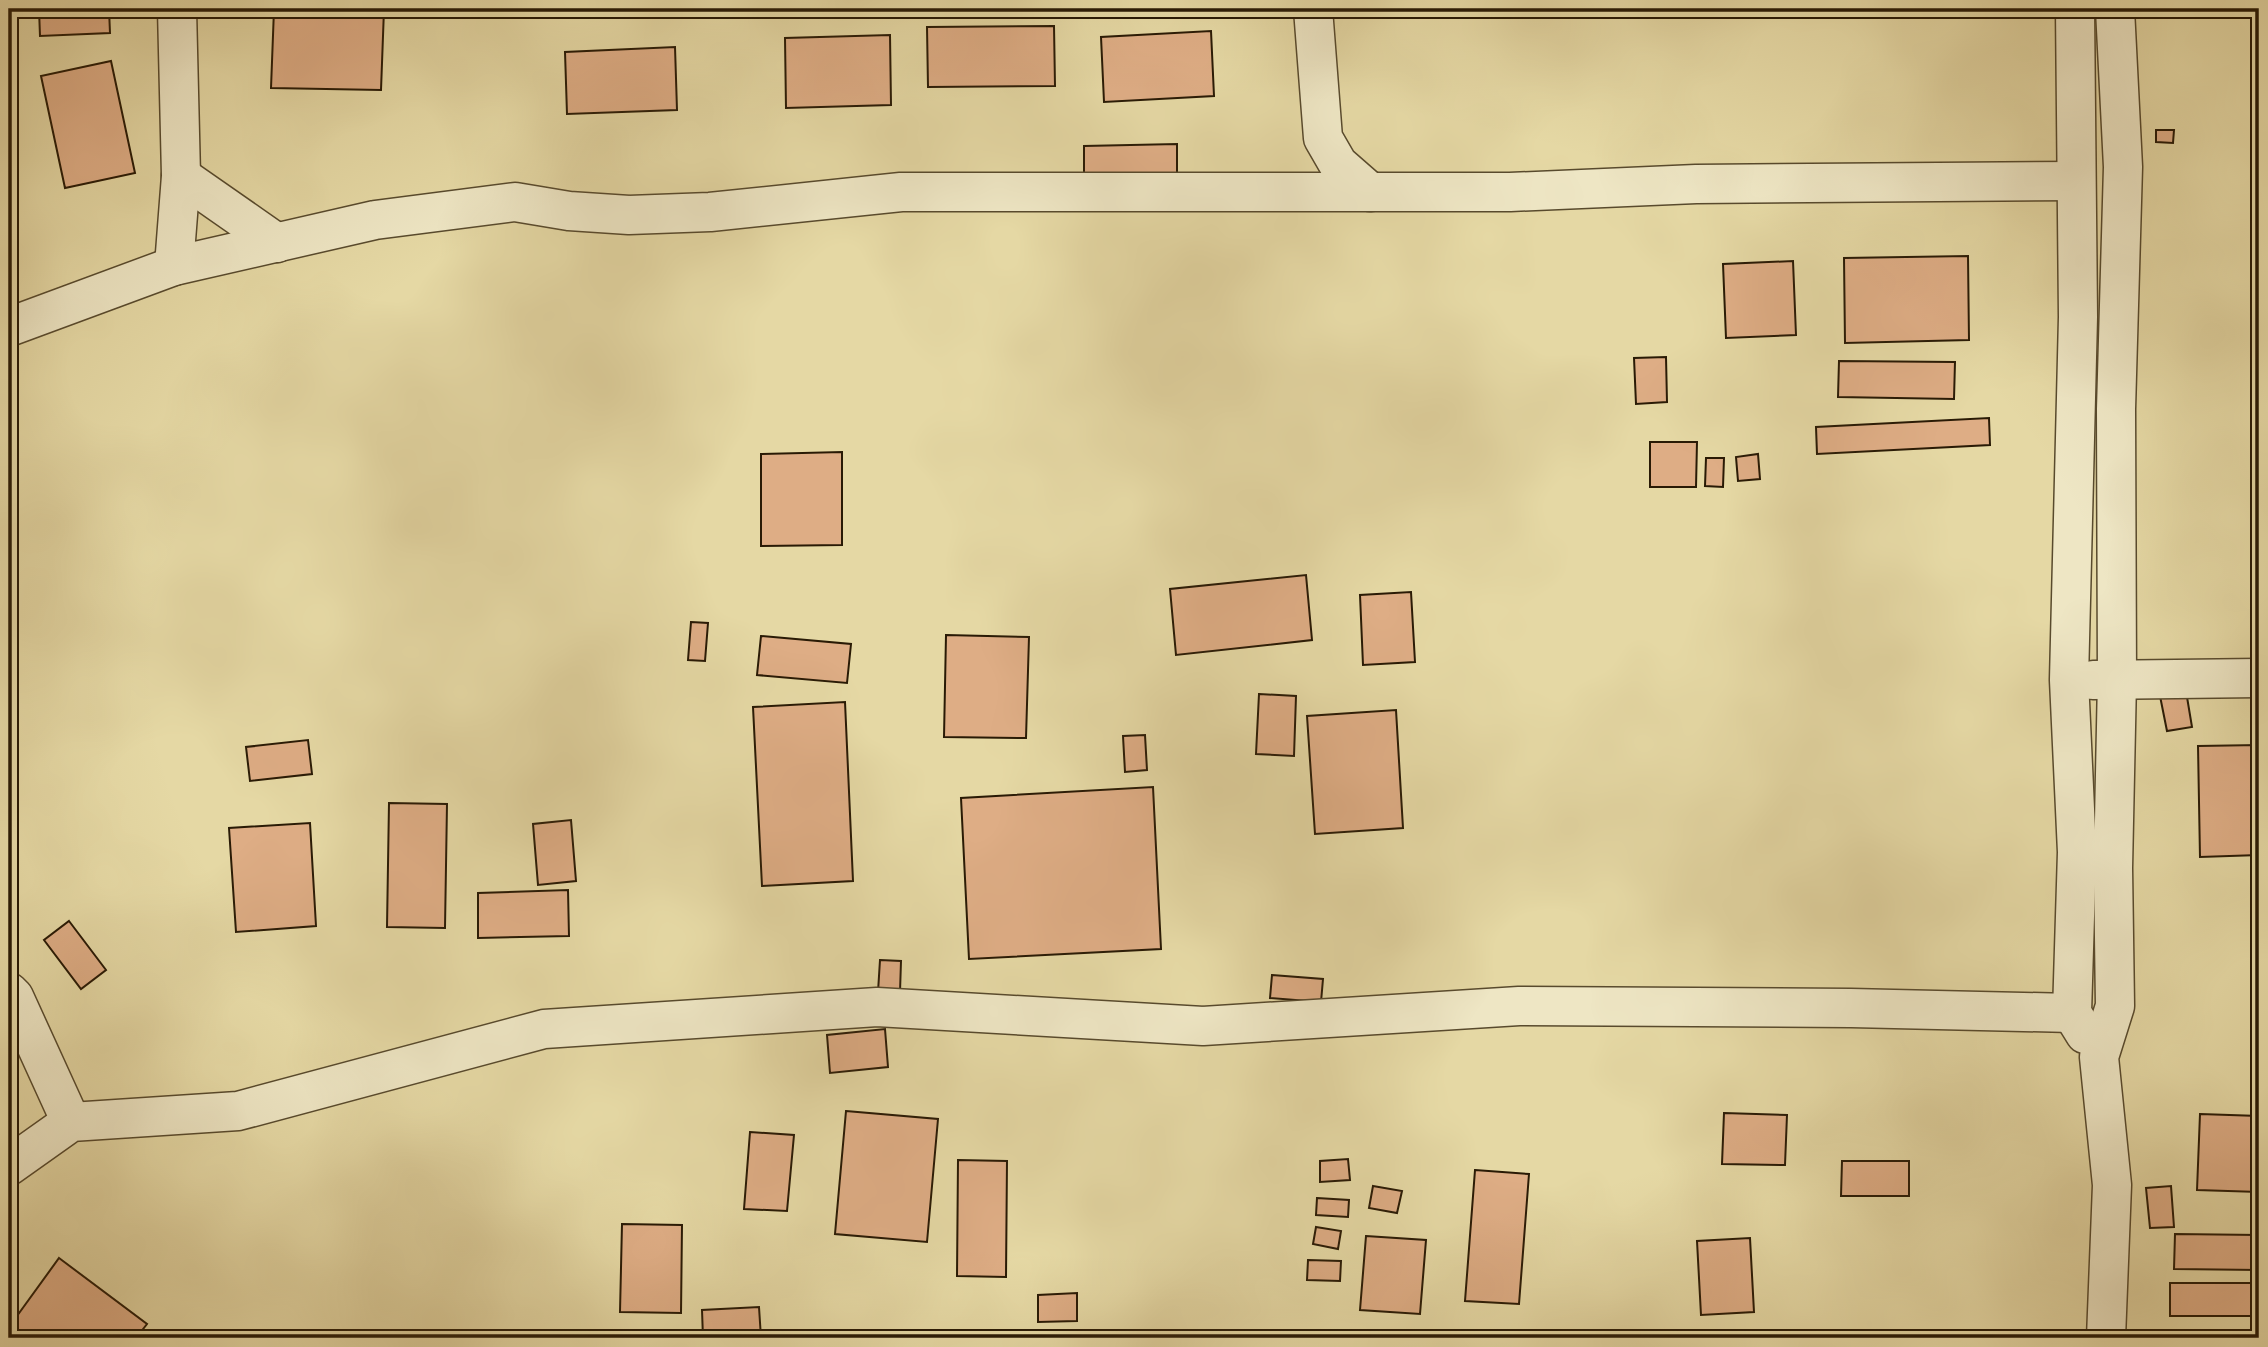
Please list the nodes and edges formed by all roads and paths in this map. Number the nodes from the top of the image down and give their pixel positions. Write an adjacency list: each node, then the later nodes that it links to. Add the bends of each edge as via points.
1 (177, 9): 5 (street)
2 (1313, 9): 7 (street, via 1323,138 1338,164)
3 (2075, 9): 6 (street)
4 (2115, 9): 13 (street, via 2123,167 2116,409)
5 (181, 176): 8 (street); 9 (street)
6 (2076, 181): 7 (street); 12 (street, via 2078,317)
7 (1370, 191): 8 (street, via 901,192 710,212 629,215 515,202 375,220)
8 (277, 243): 9 (street)
9 (174, 266): 10 (street)
10 (9, 327)
11 (2259, 678): 13 (street)
12 (2069, 680): 13 (street); 15 (street, via 2077,852)
13 (2117, 680): 16 (street, via 2115,1006)
14 (9, 992): 17 (street)
15 (2072, 1013): 16 (street); 17 (street, via 1519,1006 1203,1026 877,1007 544,1029 238,1111)
16 (2099, 1057): 19 (street, via 2112,1185)
17 (71, 1122): 18 (street)
18 (9, 1166)
19 (2106, 1338)

